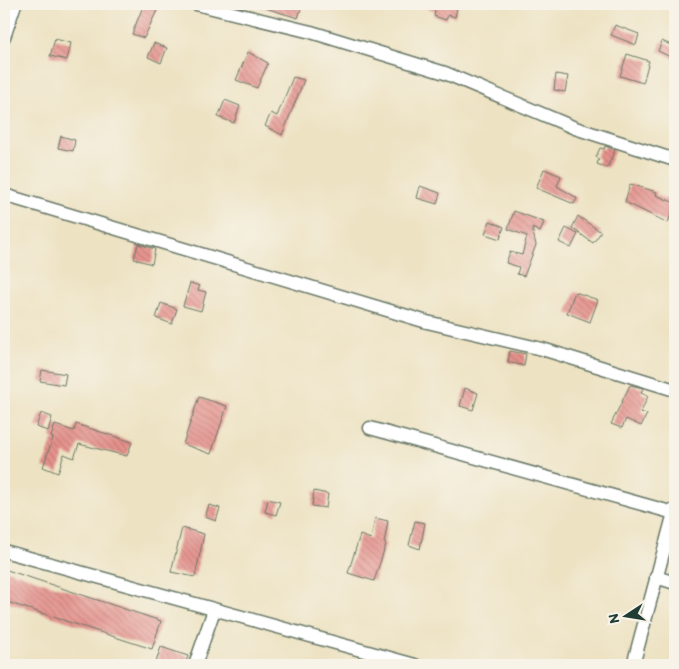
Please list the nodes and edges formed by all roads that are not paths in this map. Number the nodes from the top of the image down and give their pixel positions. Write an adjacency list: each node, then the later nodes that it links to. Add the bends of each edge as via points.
1 (15, 4): 3 (street)
2 (196, 4): 4 (street, via 311,32 445,73 575,128)
3 (4, 37)
4 (675, 160)
5 (4, 195): 6 (street, via 427,322 542,349)
6 (675, 390)
7 (370, 428): 8 (street)
8 (675, 511): 10 (street)
9 (4, 551): 12 (street)
10 (656, 577): 11 (street); 15 (street)
11 (675, 583)
12 (214, 610): 13 (street); 14 (street)
13 (195, 665)
14 (415, 665)
15 (633, 665)

